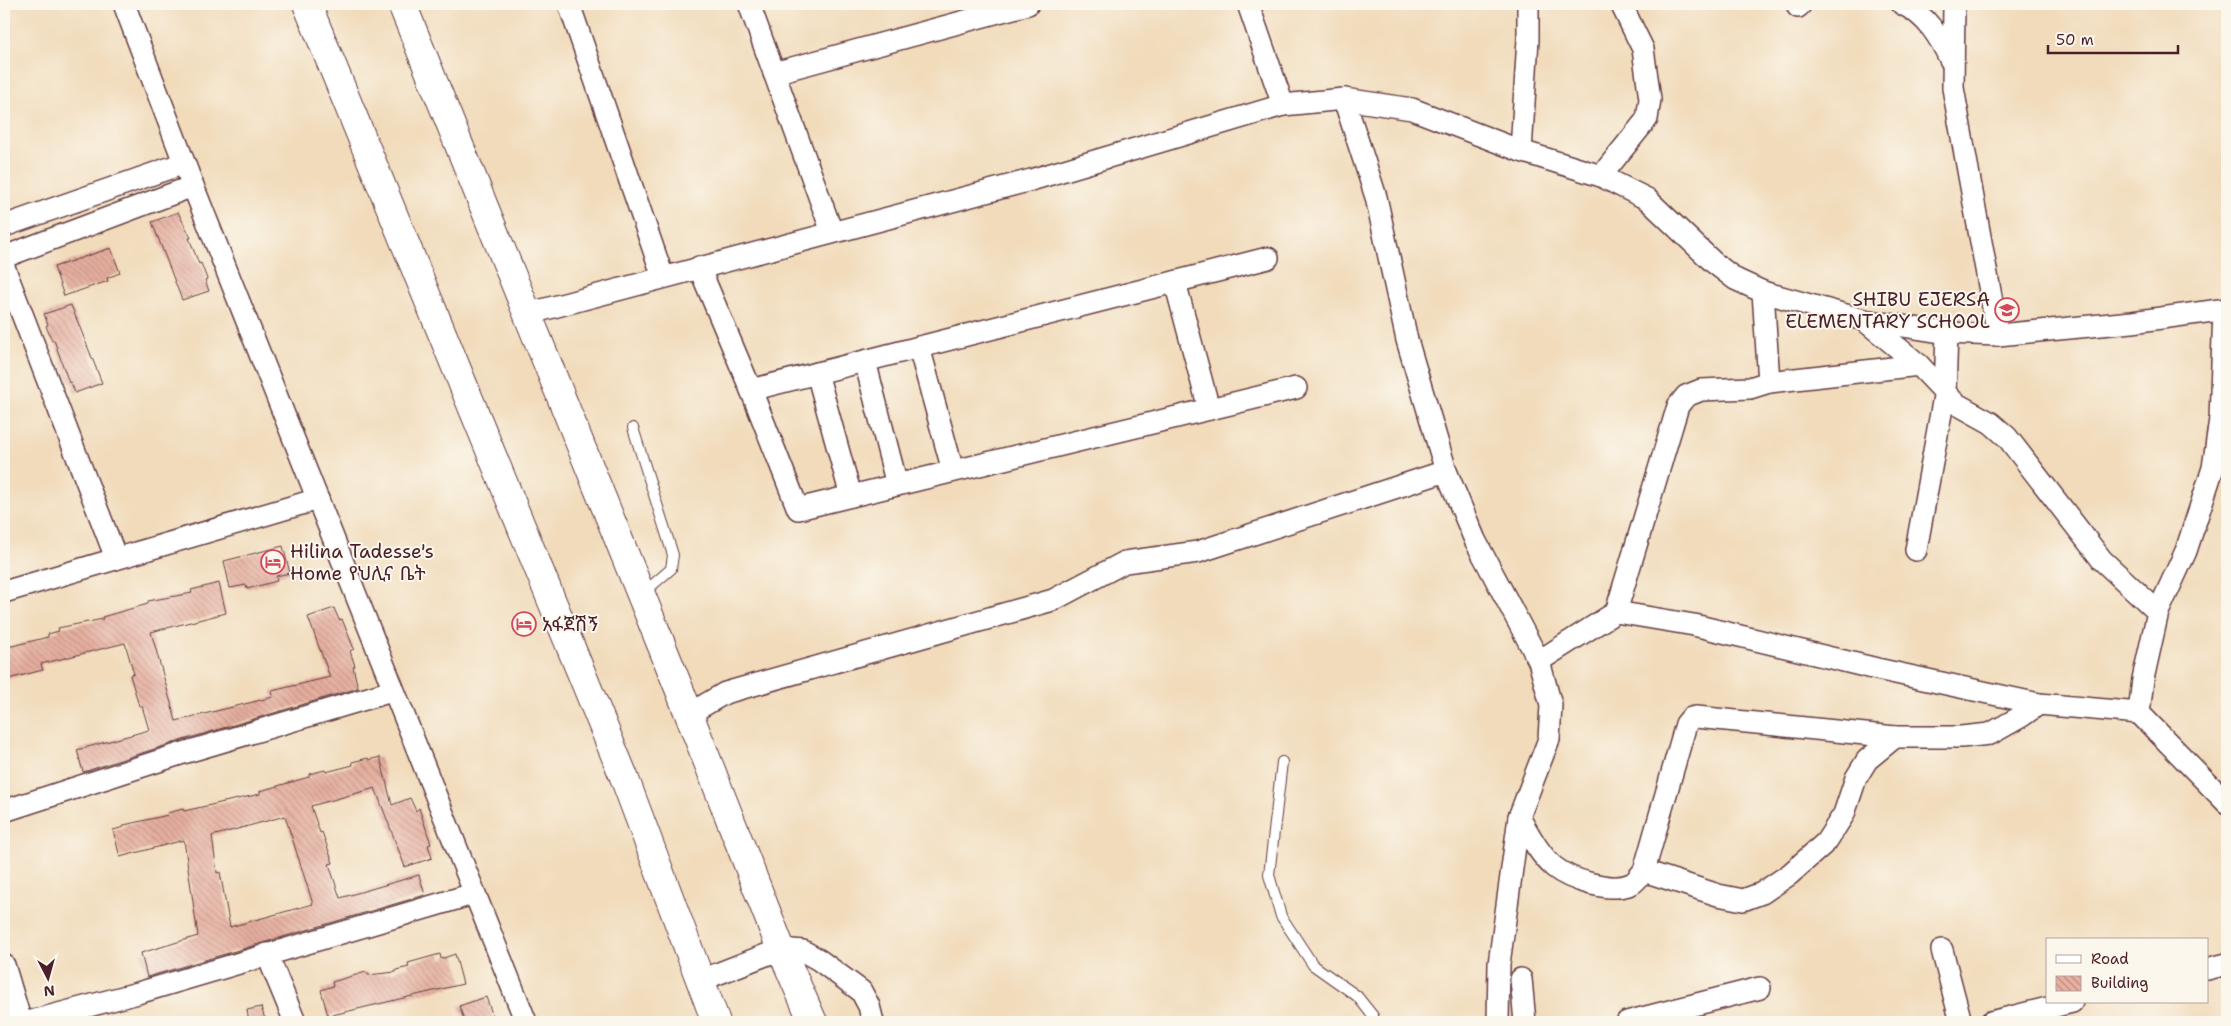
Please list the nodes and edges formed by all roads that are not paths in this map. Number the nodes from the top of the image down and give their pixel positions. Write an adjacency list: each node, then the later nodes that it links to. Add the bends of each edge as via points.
1 (124, 4): 17 (street)
2 (307, 4): 74 (main road, via 624,777)
3 (402, 4): 30 (main road)
4 (569, 4): 26 (street)
5 (749, 4): 13 (street)
6 (1028, 4): 13 (street)
7 (1248, 4): 15 (street)
8 (1528, 4): 16 (street)
9 (1621, 4): 18 (street, via 1643,48 1650,99 1647,119)
10 (1954, 4): 12 (street)
11 (1916, 7): 12 (street, via 1940,38)
12 (1953, 66): 33 (street, via 1953,88)
13 (774, 73): 21 (street)
14 (1344, 99): 15 (street); 16 (street, via 1412,109); 44 (street, via 1376,198 1407,340)
15 (1283, 105): 21 (street, via 1031,180)
16 (1521, 151): 18 (street)
17 (184, 163): 19 (street); 20 (street)
18 (1600, 176): 28 (street, via 1647,199 1712,262 1735,279)
19 (193, 186): 22 (street); 48 (street)
20 (4, 226)
21 (832, 232): 25 (street)
22 (4, 257)
23 (1268, 258): 27 (street)
24 (4, 267): 50 (street)
25 (699, 268): 26 (street); 40 (street)
26 (663, 277): 30 (street)
27 (1175, 282): 34 (street); 42 (street)
28 (1763, 292): 31 (street); 38 (street)
29 (2226, 309): 33 (street); 54 (street, via 2220,419 2213,468 2186,551)
30 (527, 314): 52 (main road)
31 (1864, 320): 32 (street); 36 (street)
32 (1947, 333): 33 (street); 41 (street)
33 (1998, 335)
34 (919, 347): 35 (street); 45 (street)
35 (865, 361): 37 (street); 46 (street)
36 (1919, 365): 38 (street); 41 (street)
37 (817, 373): 40 (street); 47 (street)
38 (1769, 382): 53 (street, via 1750,388 1701,390 1686,396 1678,406)
39 (1296, 388): 42 (street)
40 (751, 390): 47 (street, via 798,509)
41 (1945, 391): 49 (street); 54 (street, via 1955,403 1991,423 2008,437 2102,560)
42 (1209, 409): 45 (street)
43 (634, 428): 52 (lane, via 672,555 671,569)
44 (1446, 470): 55 (street, via 1475,540); 59 (street, via 1198,552 1125,562 1053,600 725,693)
45 (953, 471): 46 (street)
46 (897, 485): 47 (street)
47 (851, 496)
48 (318, 499): 50 (street); 56 (street)
49 (1916, 550)
50 (116, 558): 51 (street)
51 (4, 592)
52 (641, 594): 59 (main road)
53 (1616, 612): 55 (street); 57 (street, via 1694,625)
54 (2158, 612): 58 (street, via 2146,662)
55 (1539, 661): 64 (street, via 1551,705 1549,739)
56 (392, 691): 63 (street); 66 (street)
57 (2039, 704): 58 (street); 60 (street, via 1990,734)
58 (2139, 713): 62 (street)
59 (689, 714): 67 (main road)
60 (1894, 737): 65 (street, via 1867,760 1856,778 1844,814 1826,842 1790,874 1762,893 1743,900); 65 (street, via 1691,718 1686,724)
61 (1282, 762): 84 (lane, via 1269,875 1281,916 1313,964 1357,996 1374,1016)
62 (2227, 803)
63 (4, 811)
64 (1519, 817): 65 (street, via 1540,851 1554,867 1569,875 1592,884 1618,887 1632,884); 85 (street, via 1500,964)
65 (1644, 871)
66 (473, 894): 69 (street); 80 (street)
67 (781, 948): 74 (street); 82 (main road); 83 (street, via 803,952 818,960 861,991 870,1006)
68 (1942, 950): 88 (street)
69 (267, 954): 78 (street, via 138,994); 79 (street)
70 (2227, 964): 72 (street)
71 (4, 965): 77 (street)
72 (2208, 969)
73 (1521, 979): 86 (street)
74 (699, 981): 81 (main road)
75 (1760, 988): 87 (street)
76 (2064, 1004): 89 (street)
77 (21, 1022)
78 (28, 1022)
79 (295, 1022)
80 (526, 1022)
81 (716, 1022)
82 (813, 1022)
83 (873, 1022)
84 (1374, 1022)
85 (1498, 1022)
86 (1525, 1022)
87 (1627, 1022)
88 (1961, 1022)
89 (1991, 1022)

